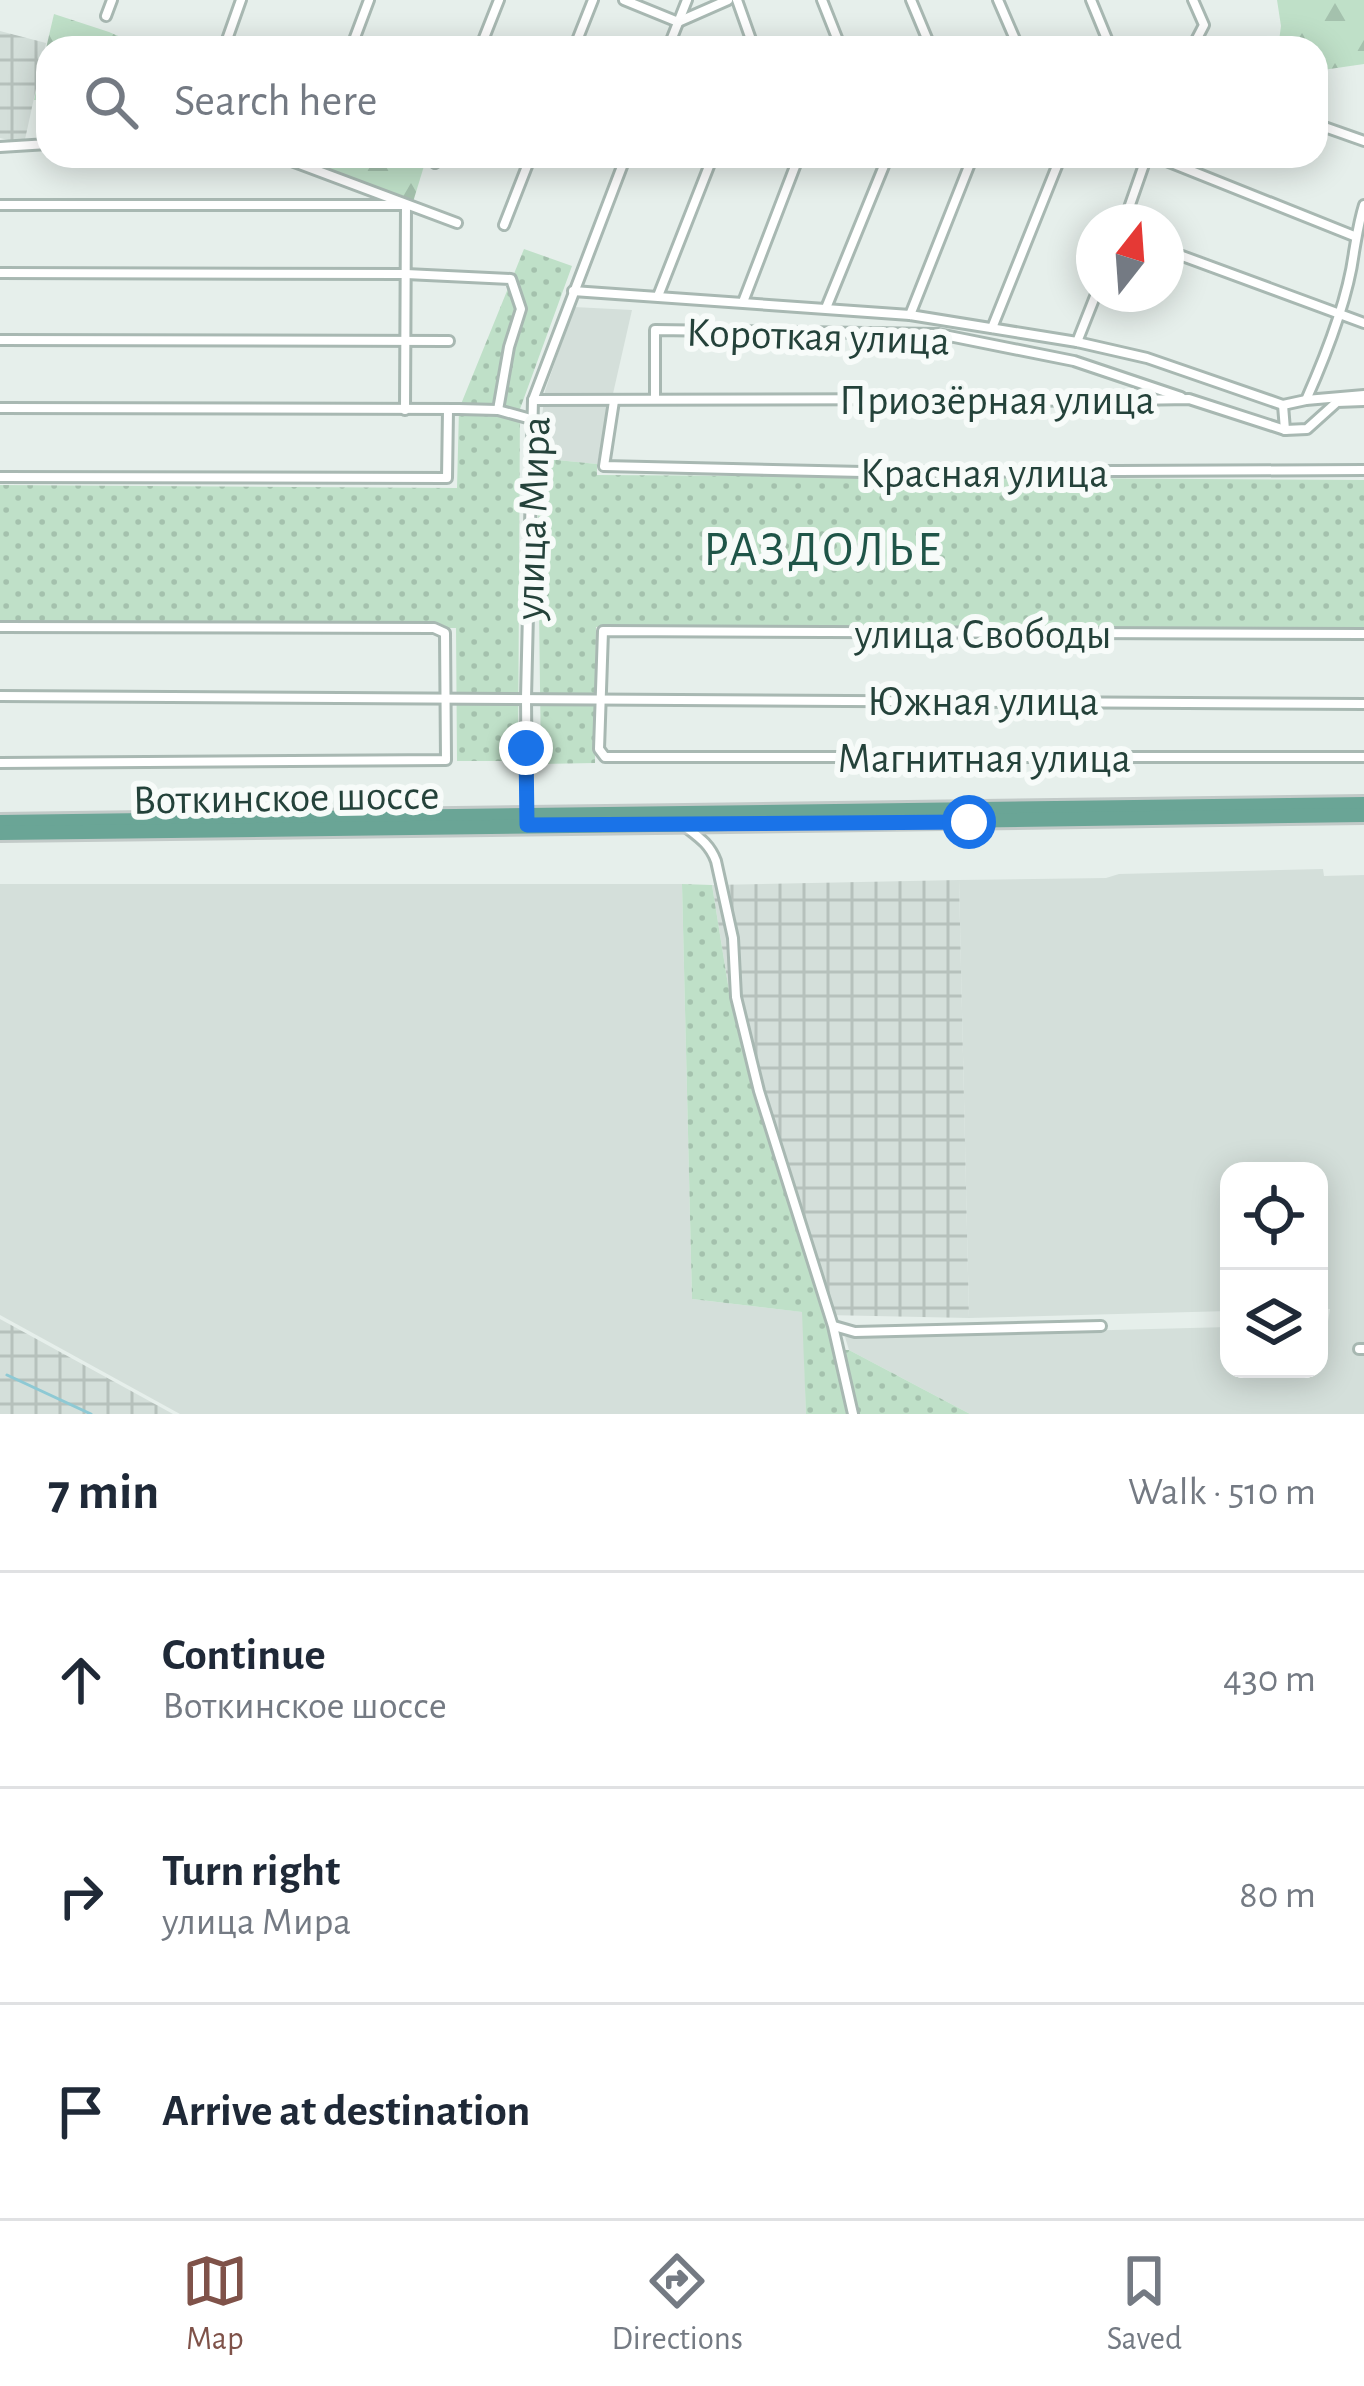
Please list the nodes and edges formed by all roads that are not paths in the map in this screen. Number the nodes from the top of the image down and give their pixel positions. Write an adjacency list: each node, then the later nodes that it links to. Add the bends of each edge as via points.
1 (112, 0): 14 (street)
2 (241, 0): 16 (street)
3 (369, 0): 17 (street)
4 (499, 0): 18 (street)
5 (593, 0): 19 (street)
6 (624, 0): 15 (street)
7 (687, 0): 15 (street)
8 (733, 0): 15 (street); 21 (street)
9 (822, 0): 22 (street)
10 (911, 0): 23 (street)
11 (998, 0): 24 (street)
12 (1091, 0): 25 (street)
13 (1193, 0): 26 (street, via 1204,25)
14 (106, 16)
15 (678, 22): 20 (street)
16 (228, 36)
17 (356, 36)
18 (485, 36)
19 (579, 36)
20 (673, 36)
21 (749, 36)
22 (836, 36)
23 (926, 36)
24 (1014, 36)
25 (1106, 36)
26 (1198, 36)
27 (1328, 128): 28 (street)
28 (1364, 141)
29 (36, 145): 30 (street)
30 (0, 147)
31 (309, 168): 43 (street)
32 (526, 168): 46 (street)
33 (621, 168): 51 (street, улица Мира)
34 (707, 168): 52 (street)
35 (795, 168): 53 (street)
36 (883, 168): 54 (street)
37 (968, 168): 56 (street)
38 (1056, 168): 59 (street)
39 (1146, 168): 41 (street)
40 (1181, 168): 47 (street)
41 (1131, 204)
42 (0, 205): 43 (street)
43 (406, 205): 45 (street); 50 (street)
44 (1364, 205): 47 (street)
45 (457, 223)
46 (504, 225)
47 (1354, 236): 57 (street)
48 (1184, 257): 57 (street)
49 (0, 273): 50 (street)
50 (406, 274): 61 (street); 74 (street, via 511,279 521,308)
51 (573, 291): 52 (street); 67 (street, улица Мира)
52 (658, 296): 53 (street)
53 (743, 302): 54 (street)
54 (826, 308): 56 (street)
55 (1089, 312): 63 (street)
56 (910, 314): 59 (street)
57 (1339, 315): 58 (street); 69 (street)
58 (1364, 323)
59 (992, 328): 63 (street)
60 (0, 340): 61 (street)
61 (406, 341): 62 (street); 73 (street)
62 (448, 341)
63 (1077, 343): 70 (street)
64 (1364, 398): 69 (street); 76 (street, via 1337,402 1307,429)
65 (655, 399): 66 (street, Приозёрная улица); 66 (street, Короткая улица, via 655,330 939,334 1074,361); 68 (street, Приозёрная улица)
66 (1189, 399): 76 (street, Приозёрная улица)
67 (533, 400): 68 (street, Приозёрная улица); 75 (street, улица Мира)
68 (614, 400): 77 (street, Красная улица, via 604,466)
69 (1306, 400): 70 (street)
70 (1283, 405): 76 (street)
71 (0, 408): 73 (street)
72 (448, 409): 73 (street); 74 (street); 78 (street, via 447,478)
73 (405, 410)
74 (498, 410): 75 (street)
75 (531, 419): 83 (street, улица Мира)
76 (1285, 430)
77 (1364, 470)
78 (0, 477)
79 (0, 627): 82 (street, via 434,628 446,633)
80 (1364, 634): 84 (street, улица Свободы, via 603,632)
81 (0, 696): 82 (street, Южная улица)
82 (445, 698): 83 (street, Южная улица); 87 (street, via 446,760)
83 (526, 698): 84 (street, Южная улица); 90 (street, улица Мира)
84 (602, 699): 85 (street, Южная улица); 86 (street, Магнитная улица, via 605,757)
85 (1364, 704)
86 (1364, 757)
87 (0, 763)
88 (1364, 804): 90 (main road, Воткинское шоссе)
89 (1364, 814): 92 (main road, Воткинское шоссе)
90 (527, 820): 91 (main road, Воткинское шоссе); 92 (main road, Воткинское шоссе); 93 (main road, Воткинское шоссе)
91 (0, 822)
92 (680, 823): 94 (street, via 716,861 759,1091)
93 (0, 833)
94 (833, 1326): 95 (street); 96 (street)
95 (1101, 1326)
96 (853, 1414)

